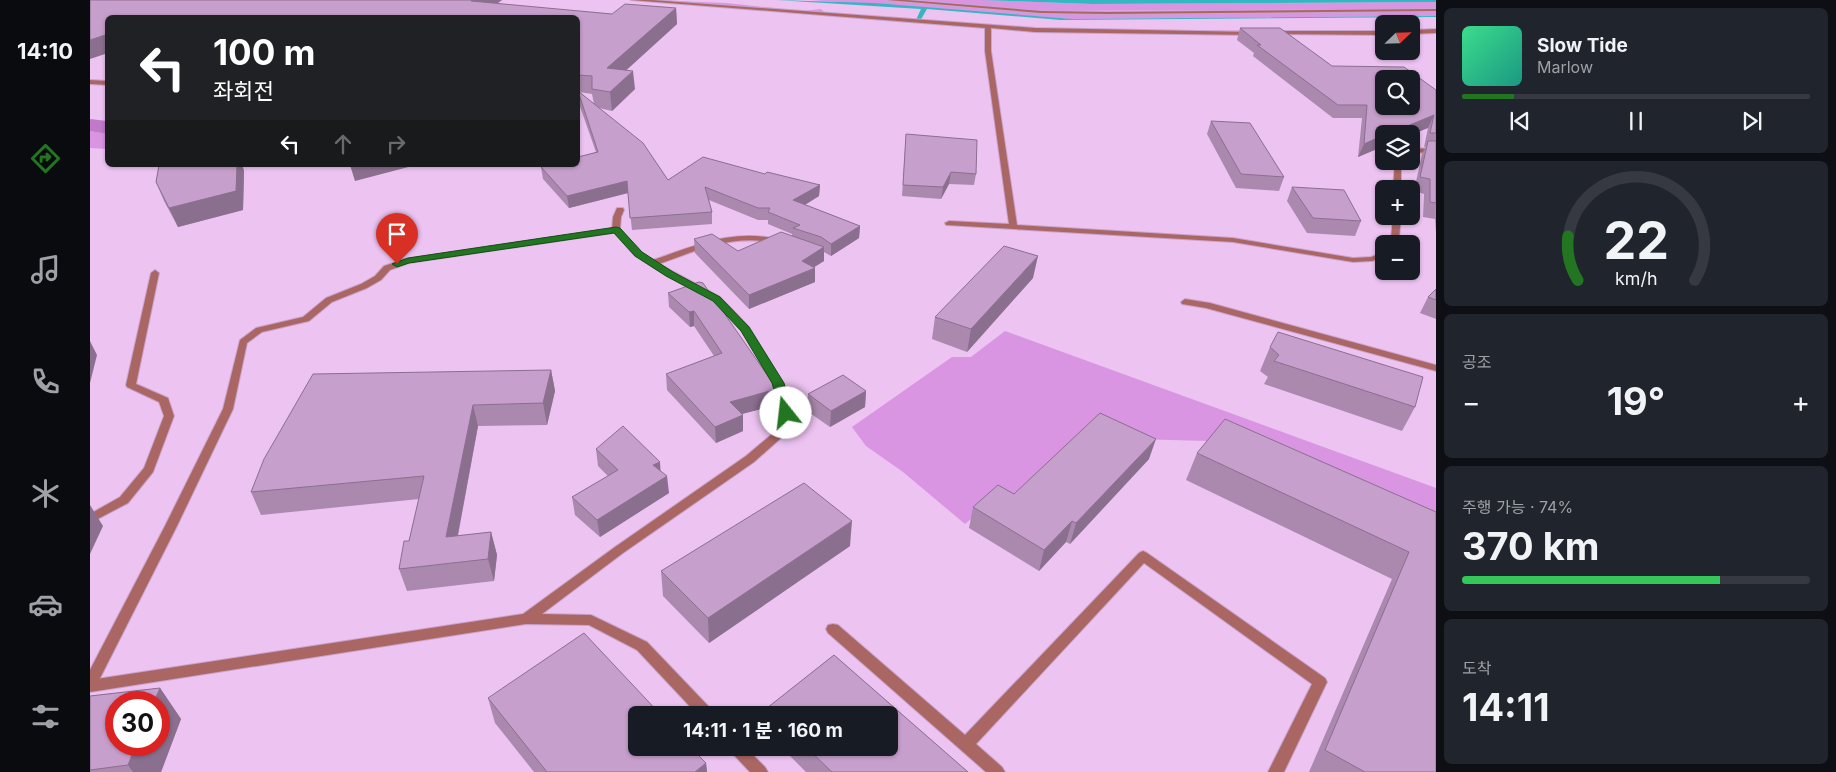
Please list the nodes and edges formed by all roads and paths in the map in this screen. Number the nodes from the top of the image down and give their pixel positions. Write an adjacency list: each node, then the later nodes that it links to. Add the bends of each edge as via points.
1 (633, 0): 4 (street)
2 (889, 0): 3 (street, via 1041,12)
3 (1436, 10)
4 (988, 27): 7 (street, via 1084,32); 14 (street, via 988,51)
5 (1436, 31): 6 (street)
6 (1420, 32)
7 (1255, 33)
8 (1265, 33): 9 (street)
9 (1375, 33)
10 (1436, 150): 11 (street)
11 (1420, 151)
12 (620, 210): 15 (street)
13 (949, 223): 14 (street)
14 (1013, 227): 17 (street, via 1233,240 1353,260)
15 (616, 230): 18 (street, via 638,254); 25 (street, via 408,261 387,268 364,286 329,300 306,319 259,330 243,342 228,409)
16 (789, 245): 18 (street, via 770,238 723,240)
17 (1375, 258)
18 (653, 263): 23 (street, via 716,299 746,329 778,383 786,413 778,436)
19 (155, 273): 22 (street, via 132,385 164,400 168,416 149,469 124,500)
20 (1185, 302): 21 (street, via 1207,305)
21 (1436, 368)
22 (90, 519)
23 (526, 619): 25 (street); 26 (street, via 591,620 642,646)
24 (833, 629): 27 (street)
25 (90, 685)
26 (699, 706)
27 (966, 745): 30 (street); 31 (street, via 1143,556 1320,682)
28 (745, 756): 29 (street)
29 (760, 772)
30 (997, 772)
31 (1276, 772)

